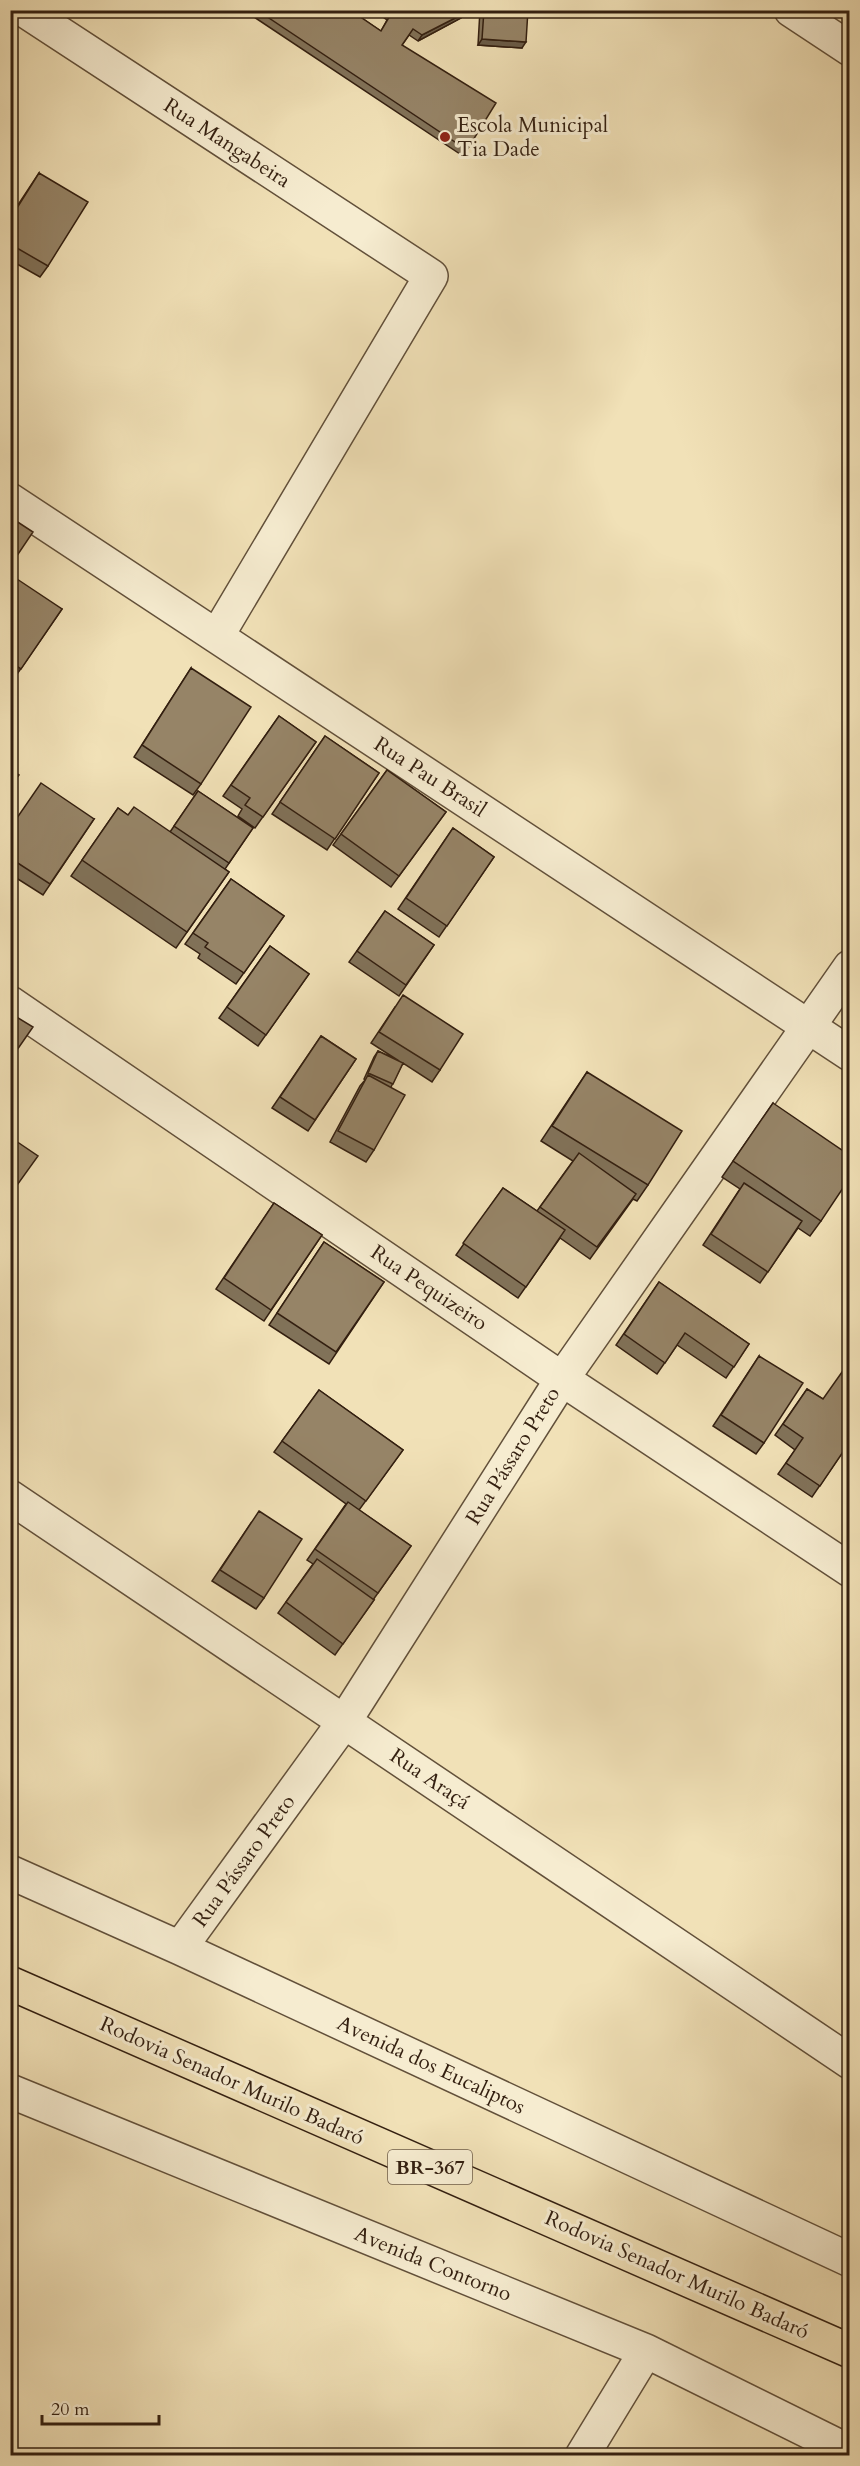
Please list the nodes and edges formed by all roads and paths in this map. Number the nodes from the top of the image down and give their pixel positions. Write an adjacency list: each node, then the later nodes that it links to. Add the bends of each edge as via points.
1 (24, 10): 5 (street, Rua Mangabeira, via 431,276)
2 (791, 10): 3 (street)
3 (849, 49)
4 (10, 500): 5 (street, Rua Pau Brasil)
5 (217, 636): 8 (street, Rua Pau Brasil)
6 (849, 967): 8 (street, Rua Pássaro Preto)
7 (10, 1003): 10 (street, Rua Pequizeiro)
8 (809, 1027): 9 (street, Rua Pau Brasil); 10 (street, Rua Pássaro Preto)
9 (849, 1054)
10 (562, 1378): 12 (street, Rua Pequizeiro); 13 (street, Rua Pássaro Preto)
11 (10, 1497): 13 (street, Rua Araçá)
12 (849, 1570)
13 (344, 1722): 15 (street, Rua Pássaro Preto); 17 (street, Rua Araçá)
14 (10, 1872): 15 (street, Avenida dos Eucaliptos)
15 (180, 1948): 19 (street, Avenida dos Eucaliptos)
16 (10, 1983): 21 (main road, Rodovia Senador Murilo Badaró / BR-367)
17 (849, 2062)
18 (10, 2091): 20 (street, Avenida Contorno)
19 (849, 2260)
20 (646, 2351): 22 (street, Avenida Contorno); 23 (street)
21 (849, 2351)
22 (849, 2452)
23 (582, 2456)

